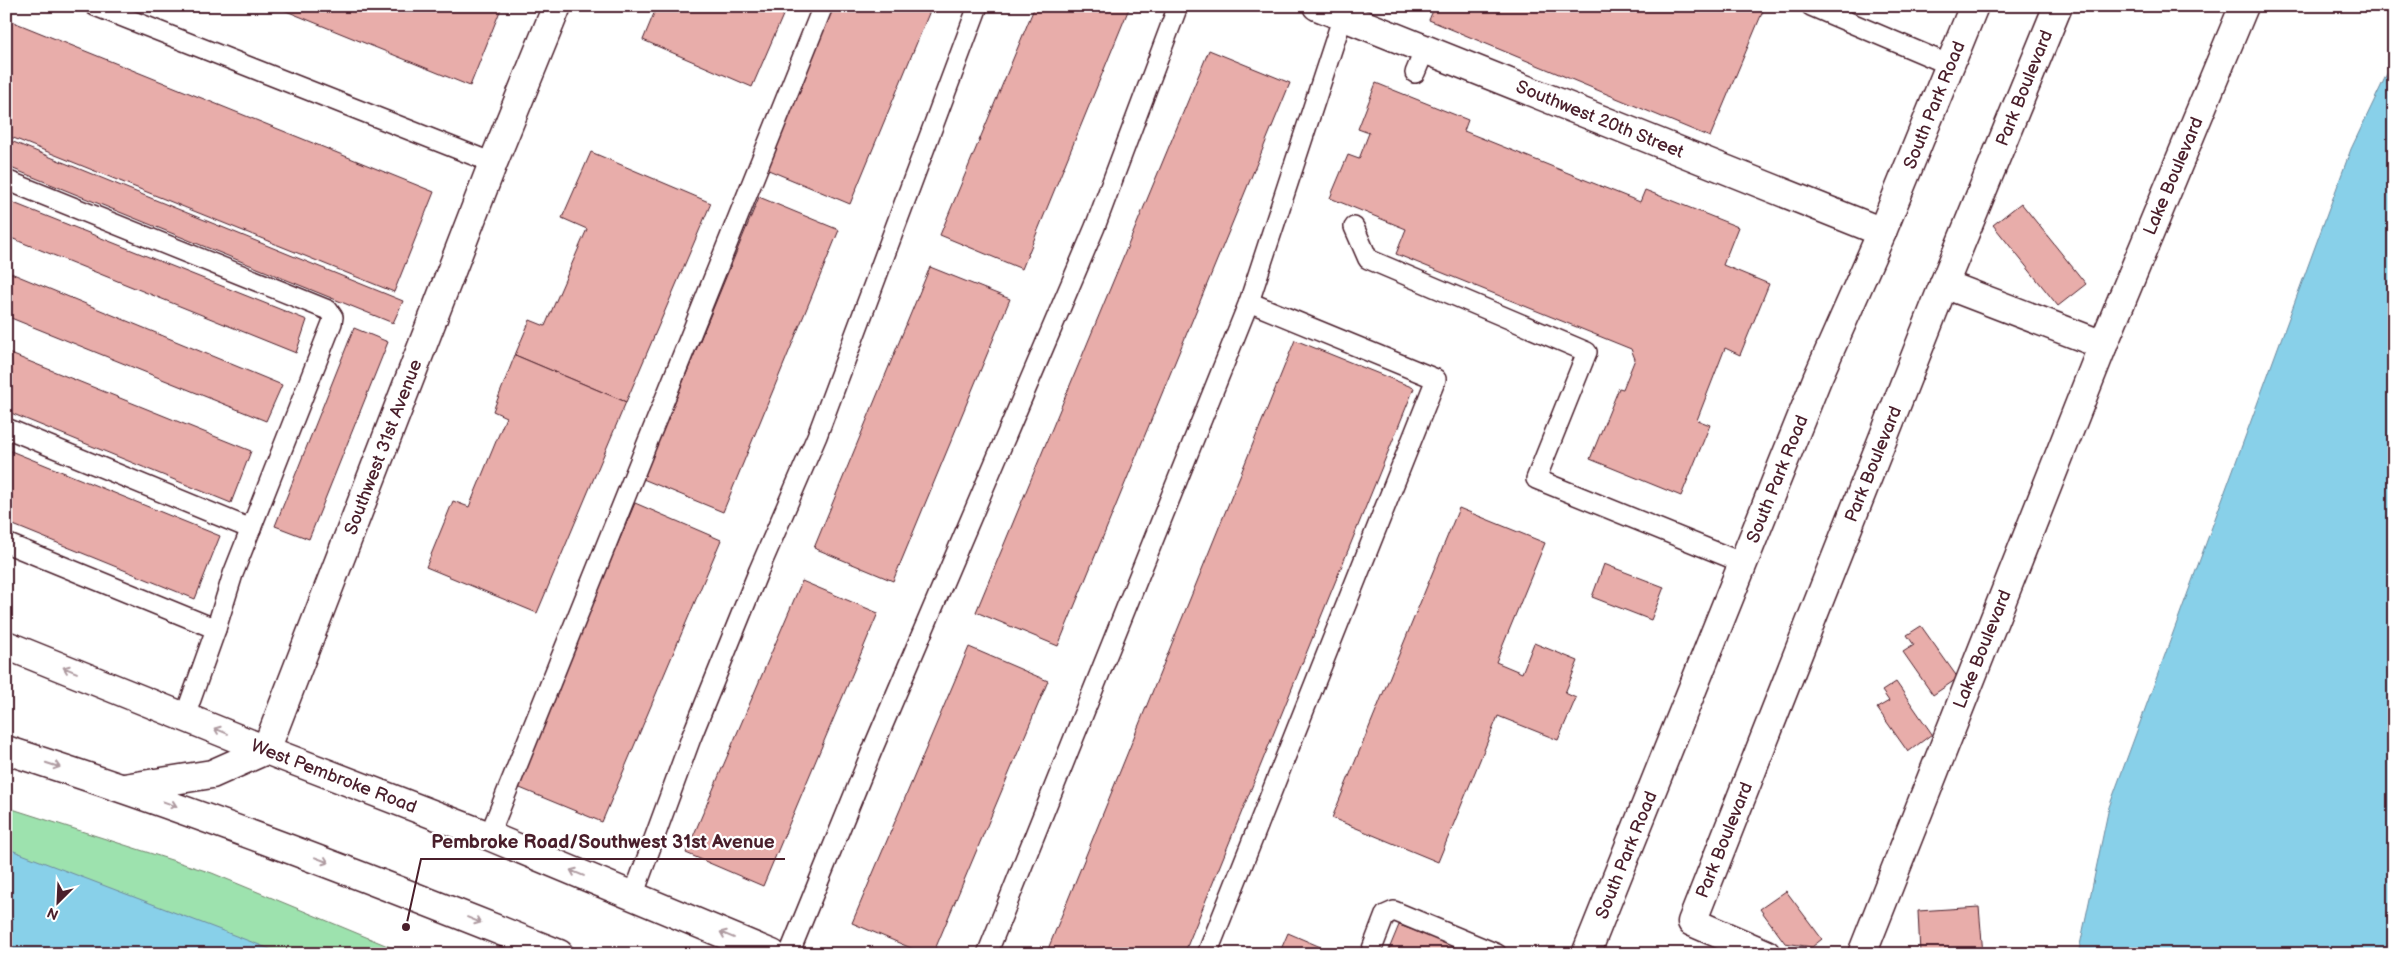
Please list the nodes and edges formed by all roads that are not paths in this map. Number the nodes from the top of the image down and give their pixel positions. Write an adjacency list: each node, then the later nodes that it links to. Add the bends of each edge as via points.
1 (95, 6): 12 (lane)
2 (557, 6): 12 (street, Southwest 31st Avenue)
3 (824, 6): 29 (lane)
4 (978, 6): 30 (lane, via 817,436 691,738)
5 (1178, 6): 34 (lane, via 1095,227 870,752)
6 (1811, 6): 11 (lane)
7 (1974, 6): 11 (street, South Park Road)
8 (2058, 6): 16 (street, Park Boulevard)
9 (2244, 6): 18 (street, Lake Boulevard)
10 (1328, 10): 15 (street, Southwest 20th Street, via 1420,61); 17 (lane)
11 (1950, 65): 15 (street, South Park Road)
12 (492, 163): 27 (street, Southwest 31st Avenue)
13 (6, 180): 20 (lane, via 328,310 333,316)
14 (1354, 228): 22 (lane, via 1368,259 1587,352 1536,479)
15 (1882, 232): 22 (street, South Park Road, via 1817,379)
16 (1944, 284): 18 (street); 39 (street, Park Boulevard, via 1692,922)
17 (1249, 302): 35 (lane); 36 (lane, via 1436,378)
18 (2103, 345): 40 (street, Lake Boulevard)
19 (6, 428): 20 (lane)
20 (250, 528): 23 (lane)
21 (6, 542): 23 (lane)
22 (1743, 563): 38 (street, South Park Road)
23 (216, 630): 25 (lane)
24 (6, 645): 25 (street, West Pembroke Road, one-way to 24)
25 (184, 716): 27 (street, West Pembroke Road, one-way to 25)
26 (6, 750): 28 (street, one-way to 28)
27 (266, 750): 28 (street, via 212,774); 29 (street, West Pembroke Road)
28 (124, 788): 32 (street, one-way to 32, via 317,858)
29 (489, 836): 30 (street, West Pembroke Road, one-way to 29)
30 (633, 896): 33 (street, West Pembroke Road, one-way to 30)
31 (1486, 952): 37 (lane, via 1394,911 1385,915)
32 (559, 954)
33 (772, 954)
34 (789, 954)
35 (988, 954)
36 (1207, 954)
37 (1370, 954)
38 (1586, 954)
39 (1766, 954)
40 (1862, 954)

